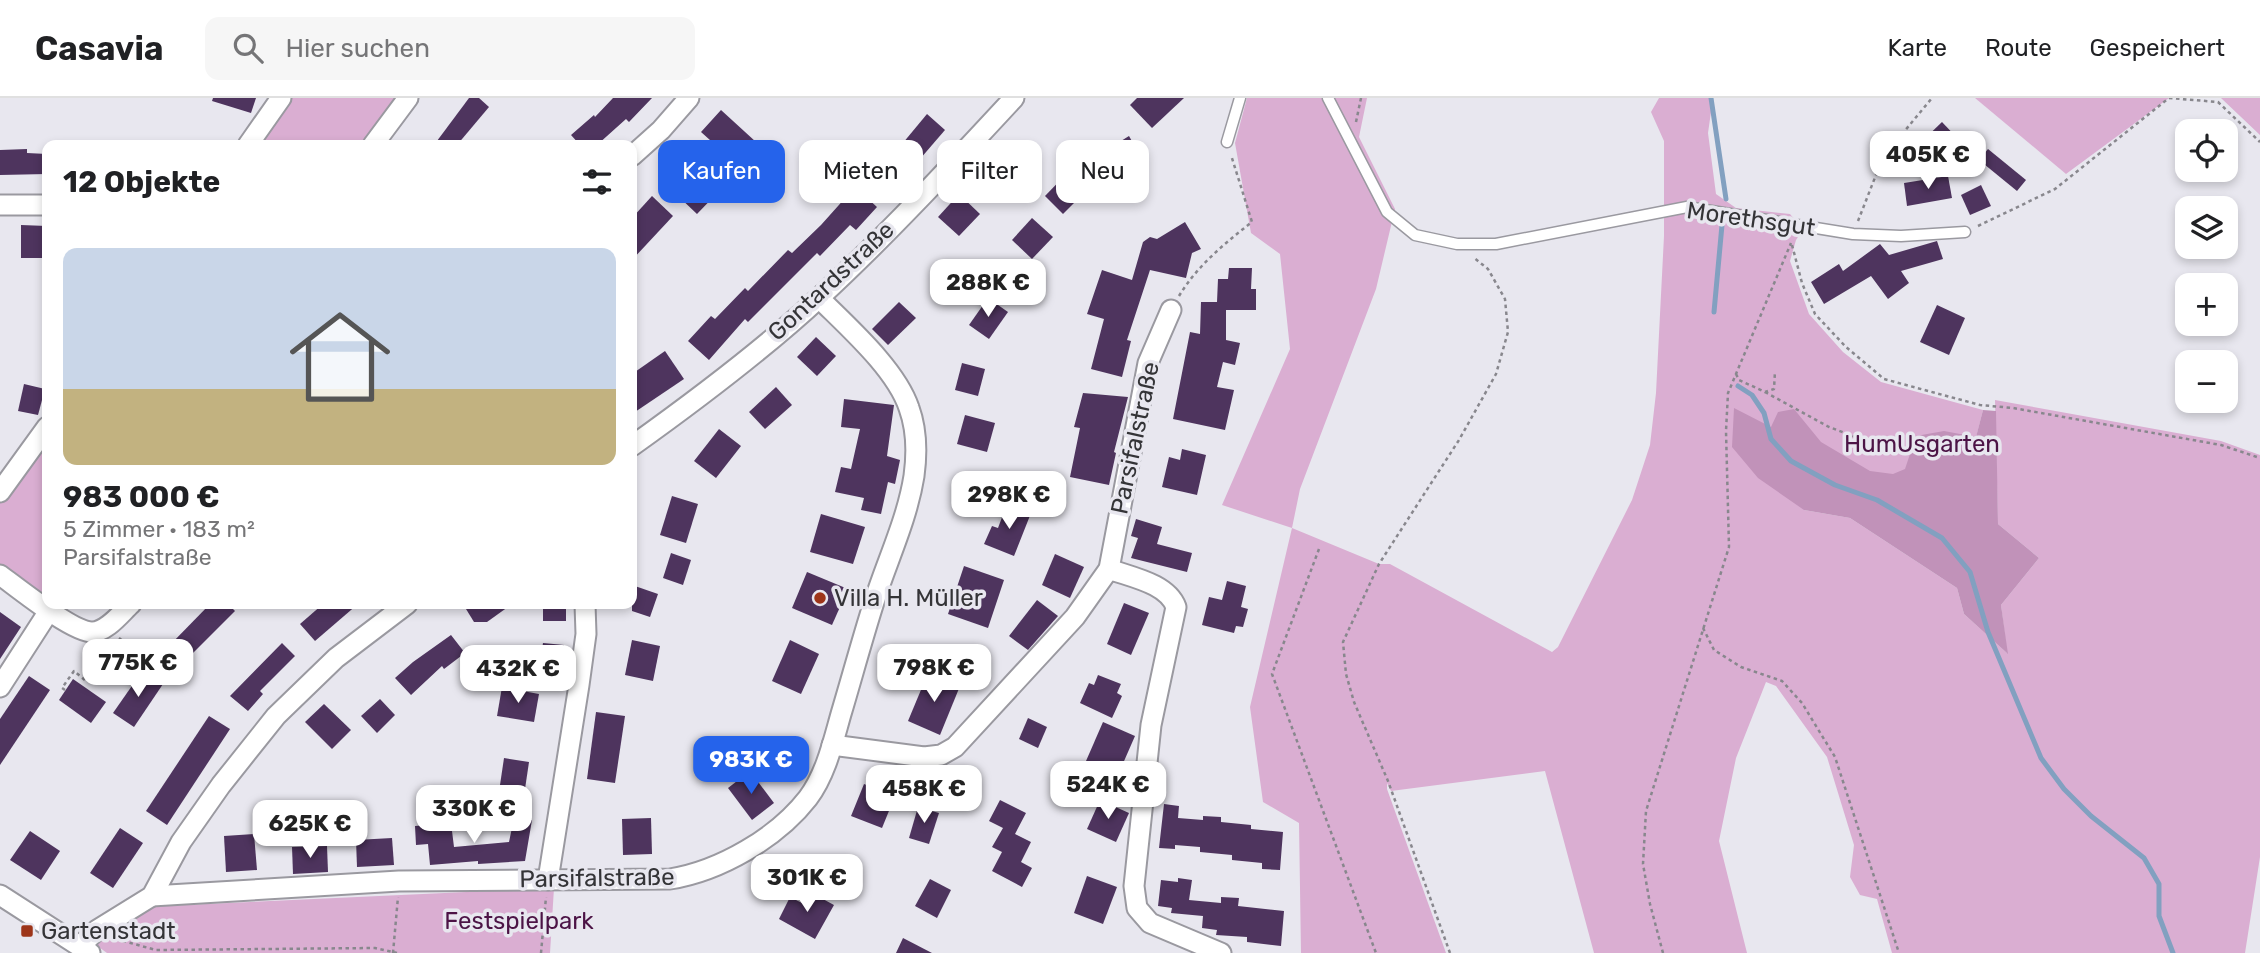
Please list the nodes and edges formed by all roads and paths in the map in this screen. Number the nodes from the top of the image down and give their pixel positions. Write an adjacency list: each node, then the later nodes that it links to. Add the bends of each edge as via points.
1 (281, 98): 10 (street)
2 (408, 98): 11 (street)
3 (689, 98): 15 (street)
4 (1014, 98): 21 (street, Gontardstraße)
5 (1240, 98): 12 (lane)
6 (1328, 98): 14 (lane, Morethsgut)
7 (1361, 98): 14 (path)
8 (1932, 98): 19 (path, via 1883,157)
9 (2169, 98): 13 (path, via 2218,102); 18 (path, via 2055,189)
10 (252, 140)
11 (377, 140)
12 (1227, 142): 22 (path, via 1252,222 1188,282)
13 (2260, 142)
14 (1352, 144): 20 (lane, Morethsgut, via 1387,212 1415,235)
15 (637, 152)
16 (0, 205): 17 (street)
17 (42, 205)
18 (1965, 232): 19 (lane, Morethsgut)
19 (1853, 234): 20 (lane, Morethsgut, via 1687,207 1496,244)
20 (1457, 244): 57 (path, via 1488,269 1505,299 1508,332 1496,374 1379,565 1343,642 1354,702)
21 (819, 298): 27 (street, Gontardstraße); 44 (street, via 890,374 909,407 917,449 907,505)
22 (1171, 310): 32 (street, Parsifalstraße, via 1148,363)
23 (1775, 371): 25 (path, via 1774,389)
24 (1735, 374): 25 (path); 29 (path, Morethsgut, via 1791,243 1815,314 1884,379 1980,405 2221,445); 40 (path, via 1728,393 1726,431 1729,547)
25 (1765, 392): 28 (path, via 1829,428)
26 (42, 434): 30 (street)
27 (637, 442)
28 (1874, 444)
29 (2260, 458)
30 (0, 492)
31 (1319, 549): 56 (path, via 1272,674)
32 (1109, 569): 44 (street, Parsifalstraße, via 1074,617 955,747 924,757); 55 (street, via 1159,588 1176,607 1151,725 1134,886 1137,908 1150,923)
33 (0, 575): 34 (street)
34 (42, 605)
35 (47, 609): 39 (street)
36 (125, 609): 39 (street, via 93,632)
37 (400, 609): 48 (street, via 336,658 276,716 181,842)
38 (585, 609): 45 (street, via 586,634)
39 (50, 611): 42 (street)
40 (1703, 628): 58 (path, via 1646,811 1643,864); 59 (path, via 1714,650 1741,667 1782,681 1828,744)
41 (153, 677): 43 (path, via 158,668 118,637 86,681 74,671 62,688)
42 (0, 687)
43 (65, 690)
44 (832, 745): 45 (street, Parsifalstraße, via 807,800 778,827 722,864 670,879)
45 (548, 880): 46 (street, Parsifalstraße); 54 (path)
46 (399, 881): 48 (street, Parsifalstraße); 53 (path)
47 (0, 895): 51 (street)
48 (152, 896): 49 (street)
49 (97, 930): 50 (path); 51 (street)
50 (156, 950): 52 (path); 53 (path, via 376,948)
51 (83, 951)
52 (162, 953)
53 (395, 953)
54 (541, 953)
55 (1221, 953)
56 (1376, 953)
57 (1450, 953)
58 (1663, 953)
59 (1899, 953)

